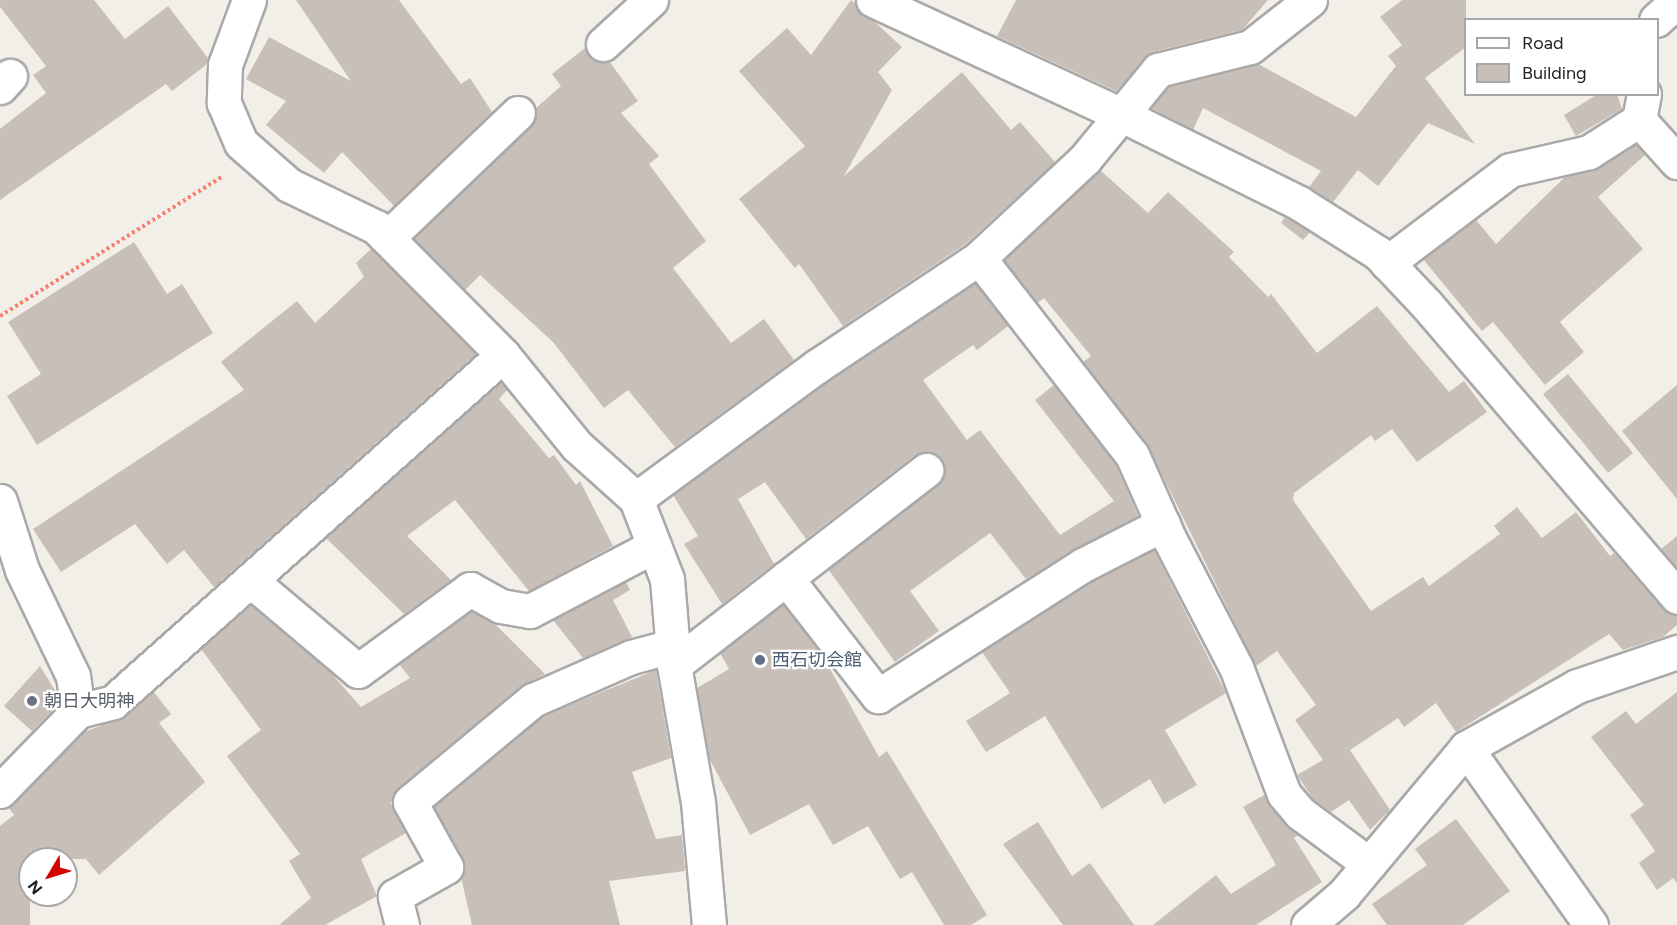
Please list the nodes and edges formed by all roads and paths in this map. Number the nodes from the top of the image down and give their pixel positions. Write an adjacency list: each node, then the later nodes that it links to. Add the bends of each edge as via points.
1 (249, 0): 9 (street, via 225,65 224,103 241,143)
2 (651, 0): 5 (street)
3 (873, 0): 8 (street)
4 (1310, 0): 8 (street, via 1250,47 1158,70)
5 (603, 44)
6 (1642, 107): 10 (street); 13 (street, via 1589,152 1510,170)
7 (518, 113): 11 (street)
8 (1118, 113): 12 (street, via 1085,159); 13 (street, via 1299,203)
9 (255, 156): 11 (street, via 289,185 376,227); 14 (path)
10 (1677, 162)
11 (387, 237): 15 (street)
12 (979, 258): 17 (street, via 817,366); 19 (street, via 1132,455)
13 (1388, 263): 23 (street)
14 (0, 316)
15 (503, 355): 17 (street, via 577,446); 22 (street)
16 (926, 470): 21 (street)
17 (636, 499): 20 (street)
18 (0, 501): 26 (street, via 22,570 73,676)
19 (1162, 524): 21 (street, via 1083,565 878,696); 29 (street, via 1236,667 1284,794 1300,813)
20 (654, 546): 22 (street, via 530,611 501,606 470,589 358,671 332,655); 25 (street, via 667,579)
21 (786, 578): 25 (street)
22 (250, 580): 26 (street, via 113,702)
23 (1677, 597)
24 (1677, 652): 27 (street, via 1577,686)
25 (673, 656): 30 (street, via 631,657 533,700 410,802 446,867 395,896); 31 (street, via 698,802)
26 (78, 711): 28 (street)
27 (1466, 748): 29 (street); 33 (street)
28 (0, 791)
29 (1369, 864): 32 (street)
30 (402, 925)
31 (709, 925)
32 (1308, 925)
33 (1591, 925)

